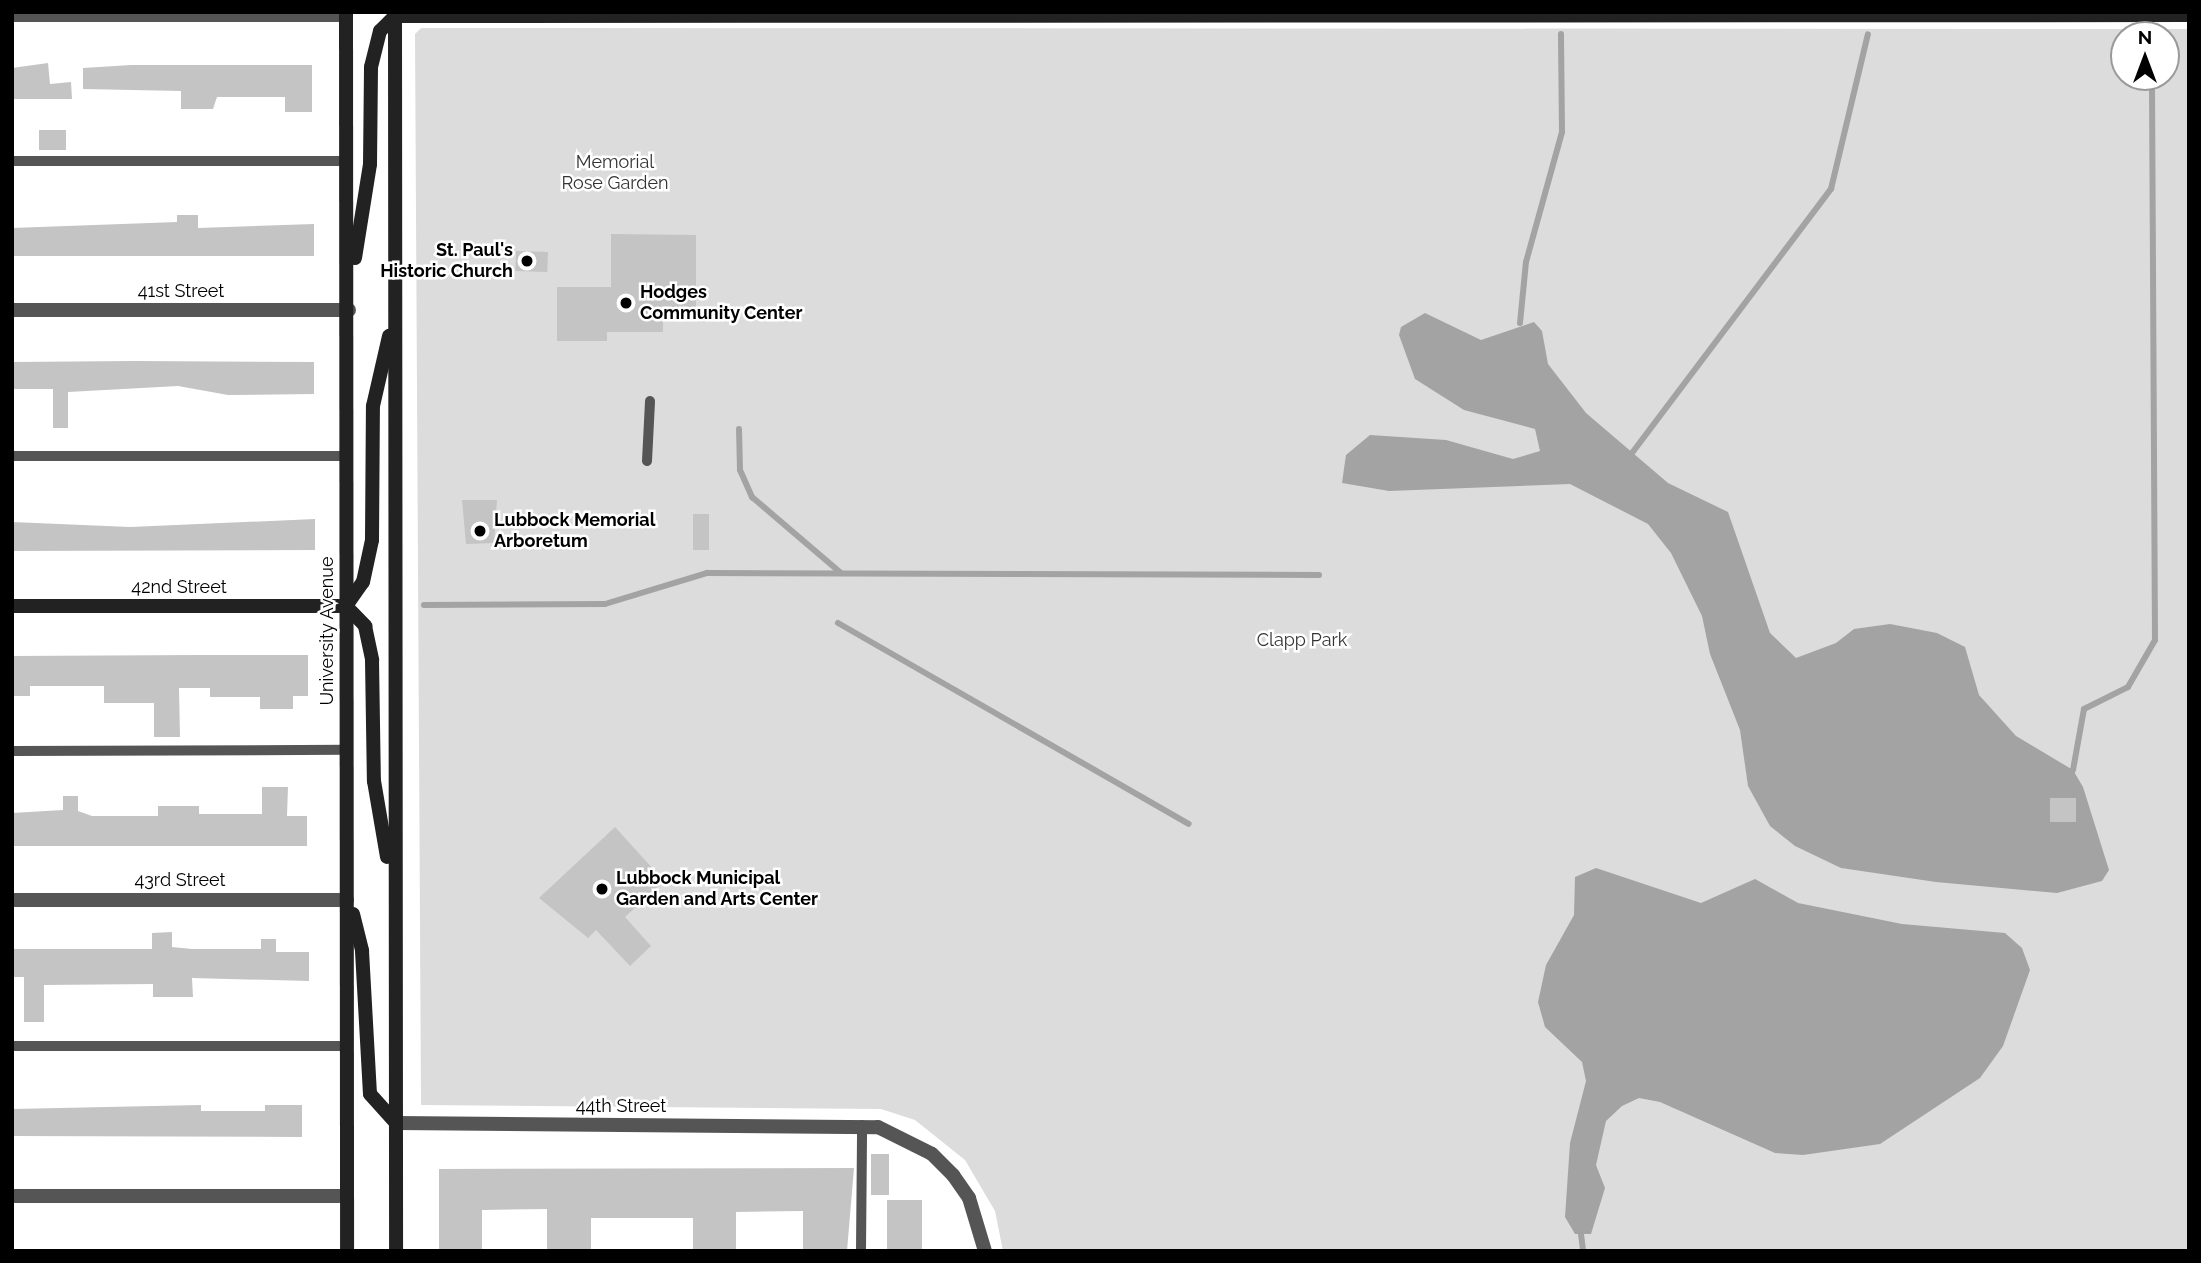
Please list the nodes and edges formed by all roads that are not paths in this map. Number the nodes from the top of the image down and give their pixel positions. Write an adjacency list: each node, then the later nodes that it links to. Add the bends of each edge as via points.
1 (394, 13): 3 (main road); 10 (main road, via 380,31 371,67 370,164); 11 (main road)
2 (346, 14): 6 (street); 9 (main road, University Avenue)
3 (985, 14): 4 (main road)
4 (1574, 14): 5 (main road)
5 (2166, 14): 7 (main road)
6 (12, 15)
7 (2189, 15)
8 (12, 161): 9 (lane)
9 (347, 161): 10 (main road, University Avenue)
10 (349, 303): 12 (street, 41st Street); 15 (main road, University Avenue)
11 (394, 309): 18 (main road, via 373,406 372,540 363,582); 21 (main road)
12 (12, 310)
13 (650, 401): 16 (lane)
14 (12, 456): 15 (lane)
15 (347, 456): 18 (main road, University Avenue)
16 (646, 461)
17 (12, 606): 18 (main road, 42nd Street)
18 (346, 606): 19 (main road, University Avenue); 21 (main road, via 365,626 372,660 374,781)
19 (346, 750): 20 (lane); 23 (main road, University Avenue)
20 (12, 751)
21 (394, 899): 26 (main road)
22 (12, 900): 23 (street, 43rd Street)
23 (348, 900): 24 (main road, University Avenue); 26 (main road, via 362,951 370,1094)
24 (348, 1045): 25 (lane); 29 (main road, University Avenue)
25 (12, 1046)
26 (396, 1123): 27 (street, 44th Street); 31 (main road)
27 (854, 1125): 32 (lane); 33 (street, 44th Street, via 908,1140 939,1161 970,1198)
28 (12, 1196): 29 (street)
29 (346, 1196): 30 (main road, University Avenue)
30 (346, 1251)
31 (396, 1251)
32 (861, 1251)
33 (985, 1251)

